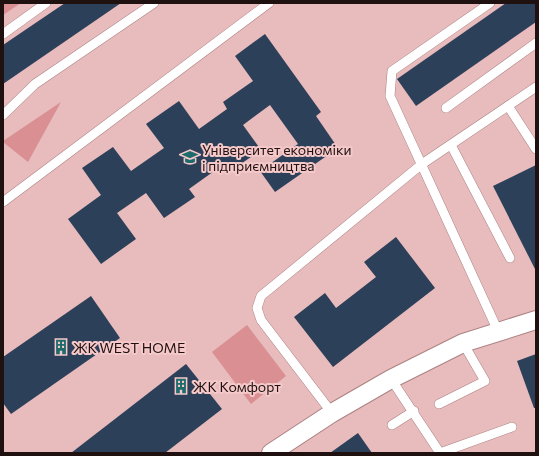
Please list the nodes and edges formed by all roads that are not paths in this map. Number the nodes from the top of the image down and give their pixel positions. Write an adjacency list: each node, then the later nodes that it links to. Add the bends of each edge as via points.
1 (46, 3): 5 (lane)
2 (154, 3): 10 (lane, via 35,84)
3 (269, 3): 14 (lane)
4 (490, 3): 13 (lane, via 392,72 390,96)
5 (3, 34)
6 (536, 43): 9 (lane)
7 (536, 88): 8 (lane)
8 (508, 106): 11 (lane); 12 (lane)
9 (446, 108)
10 (3, 115)
11 (451, 144): 13 (lane); 15 (lane)
12 (536, 150)
13 (422, 164): 17 (lane); 22 (lane, via 261,296 257,308 261,320)
14 (3, 202)
15 (510, 258)
16 (536, 320): 17 (street)
17 (498, 331): 18 (street)
18 (463, 343): 19 (street); 20 (lane, via 485,380)
19 (391, 379): 21 (lane); 22 (street)
20 (438, 404)
21 (414, 411): 23 (lane); 26 (lane)
22 (332, 413): 25 (street)
23 (392, 425)
24 (512, 427): 26 (lane)
25 (275, 452)
26 (440, 453)

